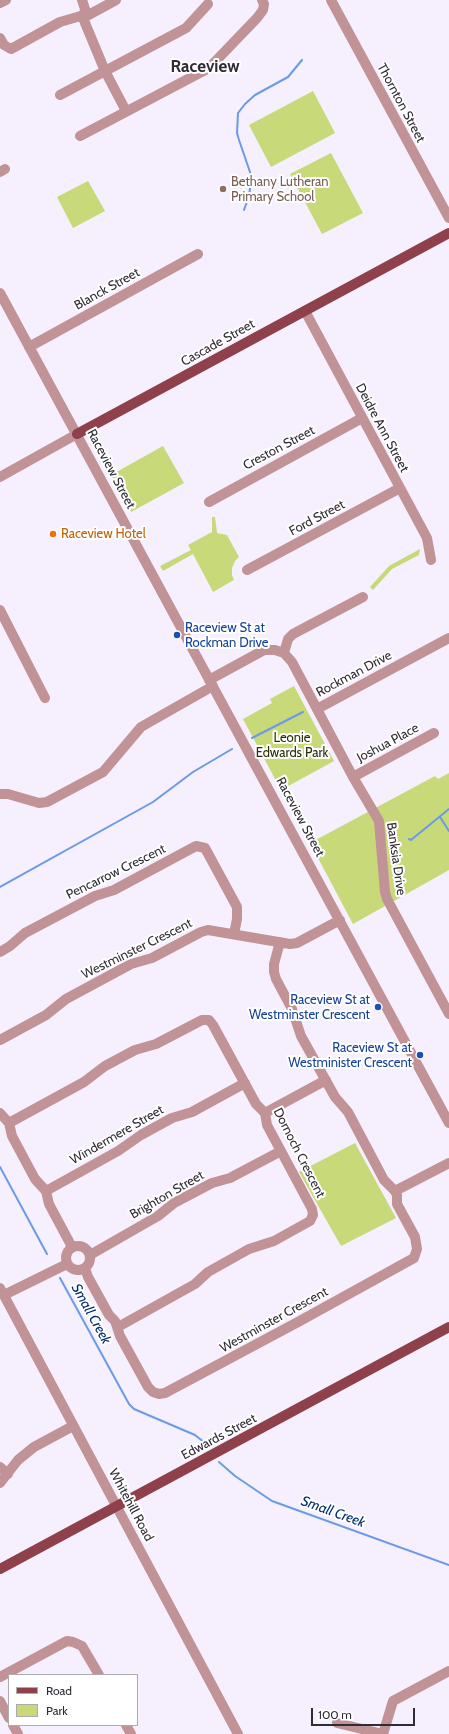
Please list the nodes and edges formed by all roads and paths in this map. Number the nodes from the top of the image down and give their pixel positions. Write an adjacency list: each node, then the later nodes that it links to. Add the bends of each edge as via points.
1 (6, 0): 6 (street)
2 (82, 0): 8 (street, via 85,6)
3 (116, 0): 8 (street)
4 (262, 0): 12 (street, via 263,10 209,68)
5 (331, 0): 14 (street, Thornton Street)
6 (0, 3)
7 (208, 4): 10 (street, via 186,28)
8 (83, 17): 9 (street, via 60,22 11,49 4,45); 10 (street)
9 (0, 38)
10 (106, 71): 11 (street); 12 (street)
11 (60, 95)
12 (126, 111): 13 (street)
13 (80, 136)
14 (449, 218)
15 (448, 236): 18 (main road, Cascade Street)
16 (198, 254): 19 (street, Blanck Street)
17 (0, 293): 19 (street, Raceview Street)
18 (305, 311): 20 (street, Deidre Ann Street); 21 (main road, Cascade Street)
19 (29, 347): 21 (street, Raceview Street)
20 (362, 418): 23 (street, Deidre Ann Street); 24 (street, Creston Street)
21 (77, 434): 22 (street, Cascade Street); 31 (street, Raceview Street)
22 (0, 476)
23 (400, 488): 25 (street, Deidre Ann Street, via 427,538); 26 (street, Ford Street)
24 (209, 502)
25 (432, 560)
26 (247, 570)
27 (363, 597): 30 (street, via 293,634 288,639)
28 (0, 610): 32 (street)
29 (449, 638): 33 (street, Rockman Drive)
30 (284, 653): 31 (street, via 264,650); 33 (street, Rockman Drive, via 292,662)
31 (211, 683): 36 (street, via 141,727 103,772 47,802); 37 (street, Raceview Street)
32 (46, 698)
33 (317, 709): 35 (street, Banksia Drive)
34 (434, 733): 35 (street, Joshua Place)
35 (353, 777): 41 (street, Banksia Drive, via 379,821 387,899)
36 (0, 794)
37 (340, 920): 39 (street, Westminster Crescent, via 297,943); 48 (street, Raceview Street)
38 (234, 934): 39 (street, Westminster Crescent); 40 (street, Pencarrow Crescent, via 237,907 205,848 196,846 114,890 95,896 25,933); 42 (street, Westminster Crescent, via 208,930 201,932 152,958 131,964 66,999 46,1015)
39 (280, 942): 43 (street, via 274,964 276,979 292,1009 301,1036)
40 (0, 952)
41 (449, 1014)
42 (0, 1040)
43 (326, 1080): 46 (street); 52 (street, via 335,1097 348,1112 384,1180)
44 (245, 1083): 46 (street, Dornoch Crescent, via 256,1104); 47 (street, Dornoch Crescent, via 213,1025 209,1020 202,1020 105,1066 84,1082); 51 (street, Windermere Street, via 192,1112 172,1118 141,1134 118,1151)
45 (0, 1113): 47 (street)
46 (265, 1113): 49 (street, Dornoch Crescent, via 267,1125)
47 (9, 1123): 51 (street, via 12,1136 36,1180)
48 (449, 1123)
49 (281, 1151): 54 (street, Brighton Street, via 230,1178 212,1183 185,1197 158,1216); 58 (street, Dornoch Crescent, via 312,1208 313,1215 310,1221 274,1241 249,1249 208,1272 195,1284)
50 (449, 1163): 52 (street)
51 (46, 1191): 53 (street, via 49,1204)
52 (395, 1192): 58 (street, Westminster Crescent, via 397,1204 415,1237 417,1249 414,1258 174,1390 159,1394 148,1387 120,1336)
53 (72, 1248): 54 (street, via 82,1247); 55 (street, via 66,1254)
54 (90, 1255): 56 (street, via 90,1262)
55 (67, 1264): 56 (street, via 77,1270); 57 (street)
56 (85, 1268): 58 (street, Westminster Crescent)
57 (2, 1292): 60 (street, Whitehill Road)
58 (118, 1327)
59 (449, 1328): 64 (main road, Edwards Street)
60 (73, 1426): 62 (street, via 34,1447 18,1460); 64 (street, Whitehill Road)
61 (0, 1466): 62 (street)
62 (8, 1474): 63 (street)
63 (0, 1483)
64 (118, 1507): 65 (main road, Edwards Street); 72 (street, Whitehill Road)
65 (0, 1569)
66 (449, 1671): 73 (street, via 393,1701)
67 (98, 1674): 68 (street, via 82,1646 67,1641)
68 (0, 1677)
69 (0, 1701): 70 (street)
70 (8, 1716)
71 (337, 1723): 73 (street)
72 (238, 1734)
73 (383, 1734)

